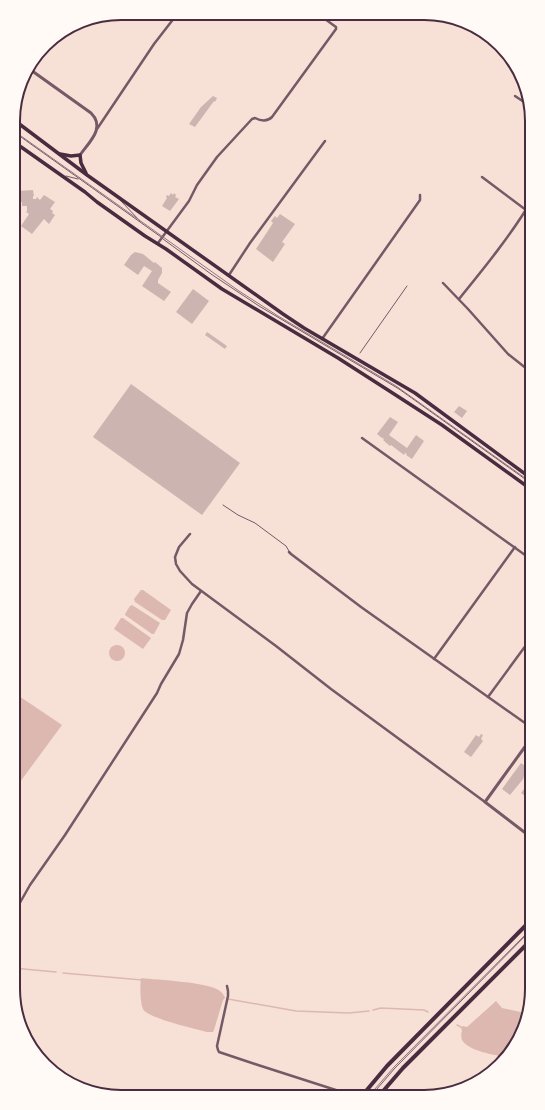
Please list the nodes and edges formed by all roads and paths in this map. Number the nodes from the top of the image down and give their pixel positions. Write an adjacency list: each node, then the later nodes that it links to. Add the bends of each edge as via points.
1 (173, 20): 7 (street)
2 (326, 20): 22 (street, via 336,29 272,117 263,121 252,119 220,154)
3 (33, 72): 7 (street, via 90,113 96,120)
4 (515, 96): 5 (street)
5 (523, 101)
6 (20, 125): 11 (main road)
7 (97, 129): 12 (street)
8 (20, 136): 16 (lane)
9 (325, 141): 25 (street)
10 (20, 146): 14 (main road)
11 (57, 153): 12 (main road); 13 (main road)
12 (80, 155): 13 (main road, via 82,166)
13 (88, 175): 18 (main road)
14 (63, 176): 16 (lane); 24 (main road)
15 (482, 177): 19 (street)
16 (83, 181): 21 (lane)
17 (420, 195): 29 (street, via 420,200)
18 (116, 196): 21 (lane); 22 (main road)
19 (525, 209)
20 (525, 211): 28 (street)
21 (143, 224): 23 (lane)
22 (166, 230): 23 (street); 25 (main road)
23 (162, 238): 24 (street); 34 (lane, via 251,300 399,389)
24 (158, 243): 35 (main road, via 236,298 346,362 442,425)
25 (229, 275): 29 (main road, via 283,314)
26 (443, 283): 28 (street)
27 (407, 286): 30 (lane)
28 (458, 299): 31 (street, via 508,354)
29 (322, 338): 33 (main road, via 415,393)
30 (360, 353)
31 (525, 367)
32 (362, 438): 38 (street)
33 (524, 474)
34 (525, 479)
35 (525, 485)
36 (223, 504): 39 (lane, via 255,523 286,546)
37 (190, 534): 41 (street, via 178,549 176,560 185,578)
38 (514, 547): 40 (street); 43 (street)
39 (289, 552): 43 (street)
40 (525, 555)
41 (201, 591): 47 (street); 49 (street, via 187,614 179,654 157,694)
42 (525, 647): 44 (street)
43 (434, 659): 44 (street)
44 (488, 697): 45 (street)
45 (525, 723)
46 (525, 747): 47 (street)
47 (485, 802): 48 (street)
48 (525, 833)
49 (20, 903)
50 (525, 926): 55 (main road)
51 (525, 936): 56 (lane)
52 (525, 945): 57 (main road)
53 (227, 986): 54 (street, via 228,1001 217,1046 219,1052)
54 (336, 1090)
55 (367, 1090)
56 (376, 1090)
57 (384, 1090)

